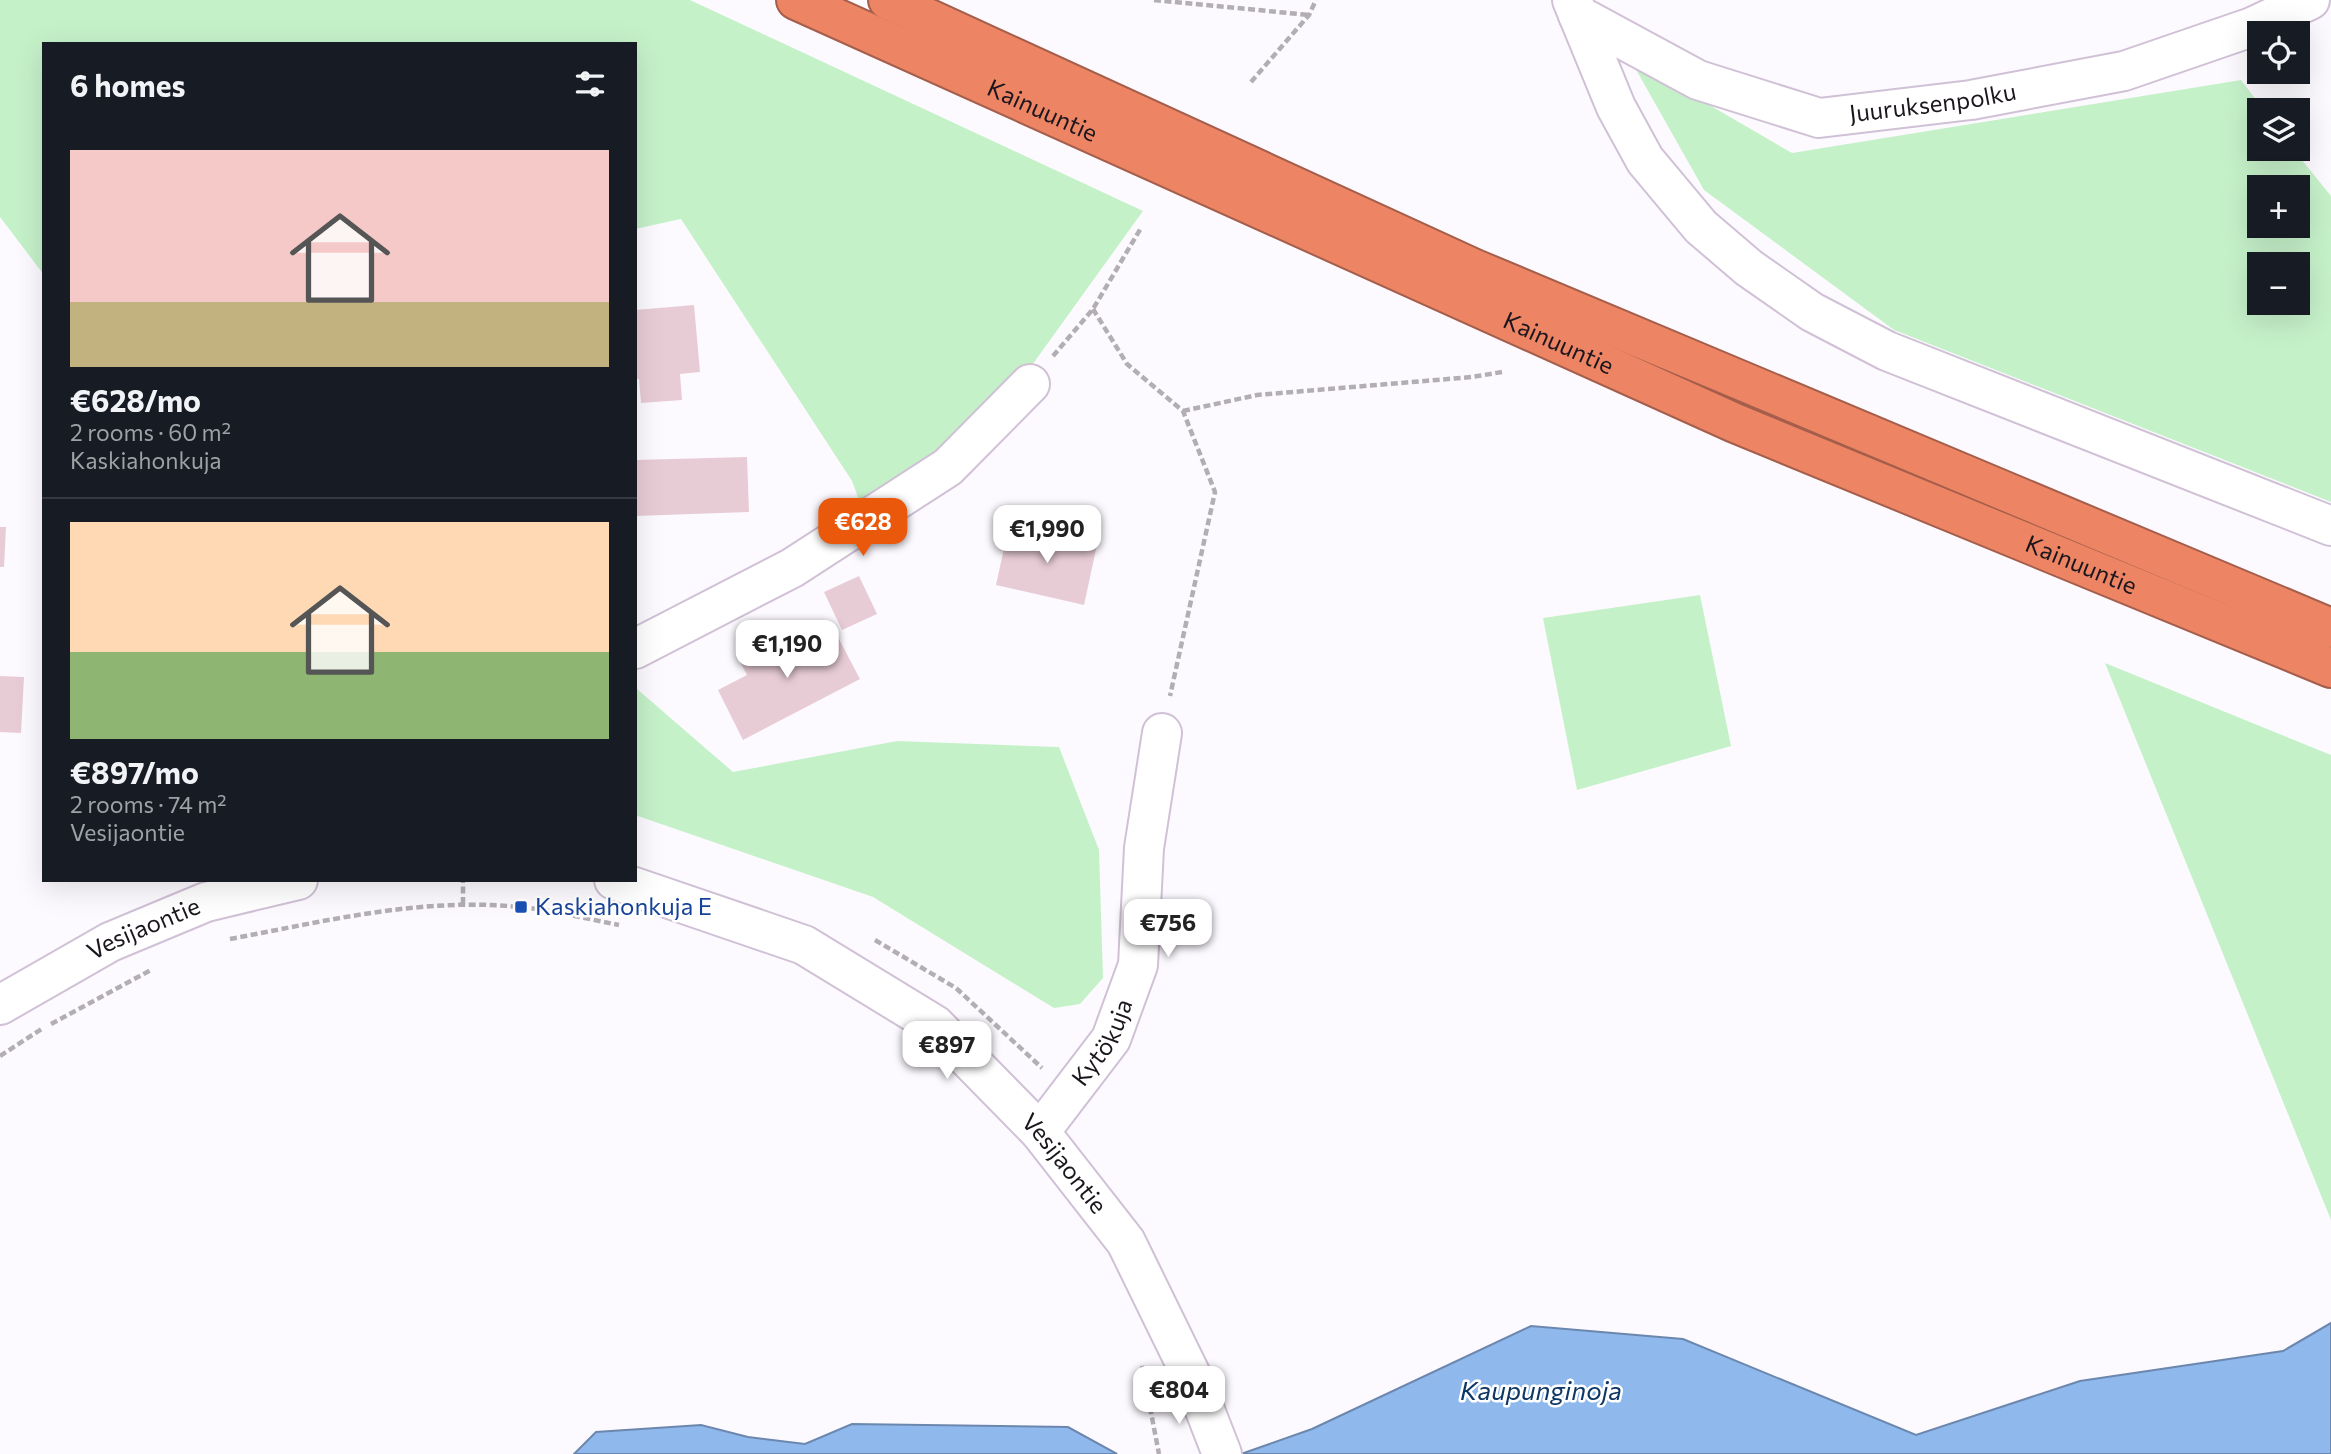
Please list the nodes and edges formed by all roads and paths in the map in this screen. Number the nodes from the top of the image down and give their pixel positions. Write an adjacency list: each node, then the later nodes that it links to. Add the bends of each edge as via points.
1 (796, 0): 17 (highway, Kainuuntie, via 1735,423)
2 (888, 0): 15 (highway, Kainuuntie, via 1475,269)
3 (1154, 0): 7 (path)
4 (1314, 0): 7 (path)
5 (2310, 0): 6 (street, Juuruksenpolku, via 2252,27 2123,71 1971,100 1819,118 1698,80)
6 (1575, 8): 14 (street, via 1616,107 1645,160 1701,227 1812,312 1887,351)
7 (1308, 15): 8 (path)
8 (1251, 82)
9 (1142, 229): 10 (path)
10 (1093, 309): 12 (path); 13 (path, via 1128,364)
11 (1502, 372): 13 (path, via 1257,395)
12 (1030, 383): 16 (street, via 948,467 792,568)
13 (1183, 411): 18 (path, via 1214,492)
14 (2331, 526)
15 (2331, 628)
16 (637, 648)
17 (2331, 668)
18 (1162, 733): 28 (street, Kytökuja, via 1144,848 1138,965 1111,1039)
19 (290, 882): 26 (street, Vesijaontie, via 206,902 110,942)
20 (463, 882): 22 (path)
21 (620, 882): 28 (street, Vesijaontie, via 804,945 935,1026)
22 (463, 904): 23 (path, via 521,907); 24 (path, via 379,911)
23 (629, 927)
24 (222, 940)
25 (161, 964): 27 (path)
26 (0, 1005)
27 (0, 1056)
28 (1040, 1132): 31 (street, Vesijaontie, via 1126,1242 1192,1377)
29 (1138, 1357): 30 (path)
30 (1159, 1454)
31 (1222, 1454)

